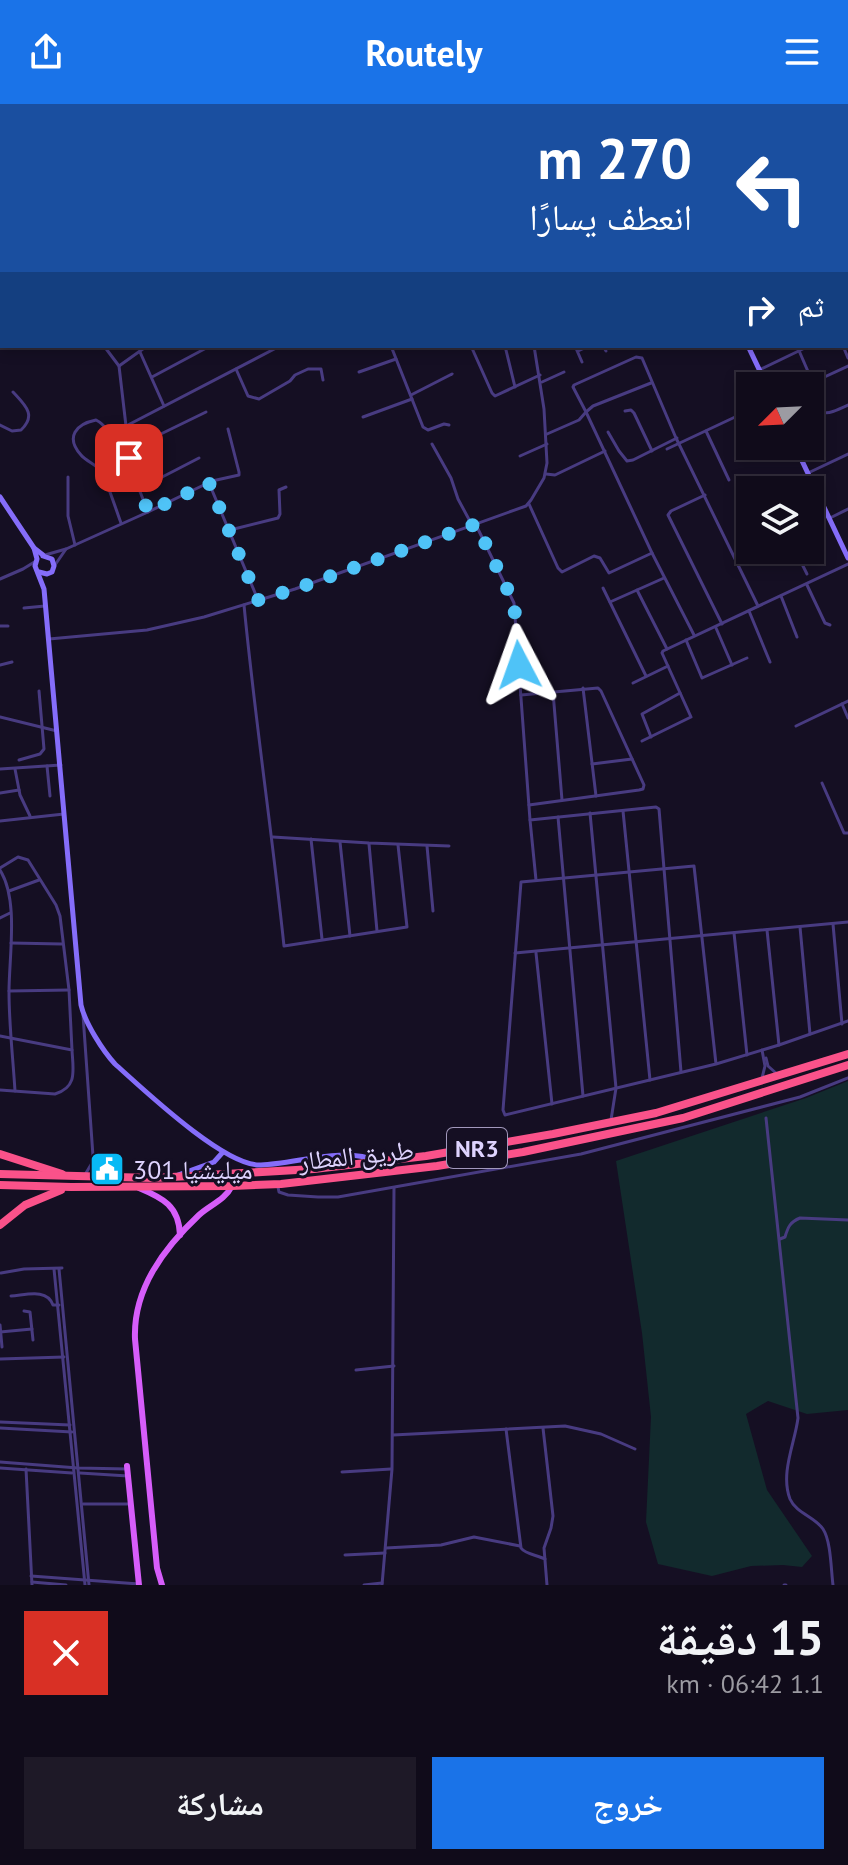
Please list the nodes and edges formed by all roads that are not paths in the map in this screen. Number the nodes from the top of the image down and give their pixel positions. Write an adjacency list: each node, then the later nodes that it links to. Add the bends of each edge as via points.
1 (106, 348): 19 (street)
2 (145, 348): 16 (street)
3 (206, 348): 28 (street)
4 (269, 348): 14 (street)
5 (276, 348): 14 (street)
6 (392, 348): 17 (street)
7 (472, 348): 33 (street, via 493,395)
8 (505, 348): 33 (street)
9 (534, 348): 27 (street)
10 (604, 348): 15 (street)
11 (749, 348): 22 (main road)
12 (798, 348): 22 (street); 25 (street)
13 (576, 349): 18 (street)
14 (271, 351): 21 (street)
15 (606, 351)
16 (140, 352): 19 (street); 28 (street)
17 (396, 359): 23 (street); 35 (street)
18 (582, 362)
19 (119, 366): 46 (street)
20 (848, 366): 29 (street)
21 (236, 369): 30 (street, via 254,399 308,369 321,369); 37 (street)
22 (759, 370)
23 (359, 372)
24 (564, 372): 31 (street)
25 (805, 372)
26 (452, 374): 35 (street)
27 (540, 375): 31 (street); 33 (street)
28 (152, 377): 37 (street)
29 (824, 378)
30 (323, 380)
31 (541, 382): 50 (street)
32 (651, 383): 40 (street); 40 (street, via 642,358 624,362 573,386); 51 (street)
33 (515, 387)
34 (13, 392): 44 (street, via 25,405 29,421 21,430)
35 (412, 397): 42 (street); 45 (street, via 425,429)
36 (848, 405): 41 (street)
37 (164, 406): 46 (street)
38 (625, 411): 57 (street, via 633,411)
39 (206, 412): 55 (street)
40 (586, 412): 50 (street); 56 (street)
41 (824, 413)
42 (363, 417)
43 (736, 417): 48 (street)
44 (0, 425)
45 (449, 425)
46 (126, 426): 55 (street)
47 (228, 429): 68 (street, via 240,474)
48 (706, 431): 51 (street); 67 (street)
49 (608, 432): 57 (street, via 627,461)
50 (546, 434): 53 (street)
51 (678, 441): 54 (street); 57 (street); 71 (street)
52 (432, 444): 79 (street)
53 (547, 444): 59 (street); 64 (street)
54 (667, 449)
55 (128, 450): 70 (street)
56 (605, 451): 64 (street, via 555,475); 83 (street)
57 (652, 451)
58 (848, 454): 63 (street)
59 (520, 456)
60 (199, 458): 70 (street)
61 (802, 460): 63 (main road)
62 (101, 471): 62 (street, via 80,454 72,436 96,420 111,445); 78 (street)
63 (808, 473): 65 (main road)
64 (545, 474): 73 (street)
65 (809, 476)
66 (68, 477): 81 (street)
67 (729, 480)
68 (209, 483): 76 (street); 80 (street)
69 (286, 487): 80 (street, via 279,490 278,518)
70 (139, 489): 76 (street)
71 (705, 495): 103 (street); 106 (street, via 668,515)
72 (0, 497): 84 (main road)
73 (529, 504): 79 (street); 83 (street, via 562,572 594,556 609,573)
74 (824, 506): 77 (main road)
75 (848, 509): 77 (street)
76 (148, 512): 78 (street)
77 (830, 518): 85 (main road)
78 (121, 524): 81 (street)
79 (474, 525): 99 (street); 128 (street, via 514,603)
80 (230, 530): 99 (street)
81 (75, 545): 82 (street)
82 (66, 549): 84 (street); 88 (street)
83 (652, 553): 92 (street)
84 (40, 558): 88 (main road, via 52,559); 89 (street); 90 (main road)
85 (848, 558)
86 (802, 564): 91 (street)
87 (848, 564): 94 (street)
88 (53, 569): 90 (main road); 96 (main road)
89 (20, 571): 90 (street); 93 (street)
90 (38, 571): 96 (main road)
91 (807, 574)
92 (664, 578): 97 (street); 111 (street)
93 (0, 579)
94 (806, 584): 98 (street); 107 (street)
95 (603, 588): 100 (street)
96 (44, 589): 102 (main road)
97 (637, 590): 100 (street); 115 (street)
98 (781, 596): 103 (street); 112 (street)
99 (258, 600): 101 (street)
100 (610, 602): 122 (street)
101 (244, 605): 113 (street, via 147,630); 160 (street)
102 (45, 606): 104 (street); 113 (main road)
103 (758, 606): 105 (street)
104 (24, 608)
105 (749, 611): 106 (street); 118 (street)
106 (722, 624): 110 (street)
107 (830, 625)
108 (0, 626): 109 (street)
109 (8, 626)
110 (715, 627): 111 (street); 120 (street)
111 (695, 636): 114 (street)
112 (797, 637)
113 (49, 639): 135 (main road)
114 (686, 640): 115 (street); 120 (street, via 701,678)
115 (667, 649): 121 (street, via 662,653)
116 (747, 658): 120 (street)
117 (12, 662): 119 (street)
118 (770, 662)
119 (0, 665)
120 (732, 665)
121 (668, 666): 122 (street); 127 (street)
122 (646, 676): 123 (street)
123 (633, 683)
124 (583, 688): 126 (street); 138 (street, via 601,691); 140 (street)
125 (39, 691): 134 (street)
126 (553, 691): 128 (street); 150 (street)
127 (680, 693): 136 (street, via 642,714); 136 (street, via 691,717)
128 (521, 695): 151 (street)
129 (848, 701): 130 (street)
130 (842, 704): 132 (street); 133 (street)
131 (0, 717): 134 (street)
132 (848, 718)
133 (796, 726)
134 (42, 728): 135 (street); 139 (street, via 43,751)
135 (57, 731): 141 (main road)
136 (651, 737): 137 (street)
137 (642, 741)
138 (633, 759): 140 (street); 149 (street, via 643,789)
139 (19, 760)
140 (592, 764): 149 (street)
141 (61, 765): 142 (street); 154 (main road)
142 (47, 766): 144 (street); 148 (street)
143 (0, 769): 144 (street)
144 (15, 769): 146 (street)
145 (822, 783): 159 (street)
146 (19, 790): 147 (street); 155 (street)
147 (0, 793)
148 (50, 796)
149 (596, 796): 150 (street)
150 (562, 800): 151 (street)
151 (529, 805): 157 (street)
152 (623, 811): 153 (street); 167 (street, via 658,808); 169 (street)
153 (590, 813): 156 (street); 170 (street)
154 (64, 814): 155 (street); 198 (main road)
155 (30, 816): 158 (street)
156 (558, 817): 157 (street); 171 (street)
157 (530, 820): 173 (street)
158 (0, 821)
159 (848, 833)
160 (273, 837): 161 (street); 187 (street, via 284,946)
161 (311, 839): 162 (street); 187 (street)
162 (340, 842): 163 (street); 184 (street)
163 (369, 843): 164 (street); 182 (street)
164 (398, 845): 165 (street); 182 (street, via 407,927)
165 (427, 846): 166 (street); 175 (street)
166 (449, 846)
167 (664, 868): 169 (street); 185 (street, via 695,868); 186 (street)
168 (0, 869): 172 (street, via 23,857); 174 (street)
169 (629, 871): 170 (street); 188 (street)
170 (596, 874): 171 (street); 191 (street)
171 (563, 877): 173 (street); 192 (street)
172 (41, 879): 174 (street); 190 (street, via 58,910)
173 (536, 880): 194 (street, via 520,883)
174 (9, 891): 176 (street)
175 (433, 911)
176 (10, 913): 177 (street); 189 (street)
177 (0, 918)
178 (848, 922): 179 (street)
179 (833, 923): 180 (street); 200 (street)
180 (800, 927): 181 (street); 201 (street)
181 (767, 930): 183 (street); 204 (street)
182 (377, 931): 184 (street)
183 (734, 933): 185 (street); 210 (street)
184 (350, 936): 187 (street)
185 (702, 936): 186 (street); 212 (street)
186 (670, 939): 188 (street); 214 (street)
187 (322, 940)
188 (636, 942): 191 (street); 217 (street)
189 (11, 943): 190 (street); 196 (street)
190 (62, 944): 195 (street)
191 (603, 945): 192 (street); 219 (street)
192 (570, 948): 193 (street); 222 (street)
193 (536, 951): 194 (street); 223 (street)
194 (515, 953): 223 (street, via 503,1111 508,1116)
195 (69, 990): 196 (street); 197 (street)
196 (9, 991): 203 (street)
197 (70, 1006): 198 (street); 206 (street)
198 (82, 1008): 226 (main road, via 115,1064); 231 (street, via 93,1156)
199 (848, 1021): 200 (street)
200 (842, 1024): 201 (street)
201 (810, 1034): 204 (street)
202 (0, 1036): 203 (street)
203 (12, 1039): 206 (street); 221 (street)
204 (779, 1045): 205 (street)
205 (771, 1048): 207 (street); 211 (street)
206 (72, 1050): 221 (street, via 73,1077 65,1091)
207 (763, 1050): 208 (street); 211 (street)
208 (756, 1052): 210 (street); 211 (street)
209 (848, 1054): 215 (highway, طريق المطار / NR3)
210 (747, 1055): 212 (street)
211 (765, 1059): 215 (street); 218 (street)
212 (716, 1064): 214 (street)
213 (848, 1065): 233 (highway, طريق المطار / NR3, via 683,1118 576,1142 437,1166)
214 (681, 1072): 217 (street)
215 (780, 1075): 218 (highway, طريق المطار / NR3)
216 (848, 1078): 238 (street, via 800,1097 598,1150)
217 (650, 1080): 219 (street)
218 (759, 1082): 225 (highway, طريق المطار / NR3)
219 (616, 1088): 222 (street); 225 (street)
220 (0, 1090): 221 (street)
221 (15, 1091)
222 (584, 1096): 223 (street)
223 (552, 1104)
224 (766, 1118): 242 (street)
225 (611, 1122): 228 (highway, طريق المطار / NR3)
226 (223, 1152): 228 (main road, via 257,1166 334,1156); 232 (main road, via 212,1163)
227 (0, 1154): 230 (highway)
228 (380, 1162): 232 (highway, طريق المطار / NR3)
229 (0, 1174): 230 (highway, طريق المطار / NR3)
230 (70, 1176): 231 (highway, طريق المطار / NR3)
231 (85, 1177): 232 (highway, طريق المطار / NR3)
232 (174, 1177)
233 (278, 1184): 235 (highway, طريق المطار / NR3); 238 (street, via 281,1193 323,1197)
234 (0, 1185): 236 (highway, طريق المطار / NR3)
235 (232, 1186): 237 (highway, طريق المطار / NR3); 241 (main road)
236 (71, 1187): 237 (highway, طريق المطار / NR3); 240 (highway, via 34,1199)
237 (136, 1187): 241 (main road, via 168,1204)
238 (394, 1188): 254 (street)
239 (848, 1220): 242 (street, via 800,1218)
240 (0, 1225)
241 (180, 1235): 283 (main road, via 143,1288 135,1329)
242 (780, 1239): 286 (street, via 798,1418 788,1463 789,1493 825,1532)
243 (1, 1273): 245 (street, via 58,1269)
244 (11, 1296): 245 (street, via 46,1295 53,1305)
245 (60, 1305): 252 (street)
246 (24, 1311): 248 (street, via 30,1312)
247 (0, 1325): 249 (street)
248 (32, 1329): 249 (street); 250 (street)
249 (0, 1332): 251 (street)
250 (33, 1340)
251 (2, 1347)
252 (65, 1357): 253 (street); 257 (street)
253 (0, 1359)
254 (394, 1366): 255 (street); 262 (street)
255 (356, 1370)
256 (0, 1422): 257 (street)
257 (72, 1425): 261 (street)
258 (0, 1428): 261 (street)
259 (543, 1428): 260 (street); 263 (street, via 593,1431); 276 (street, via 553,1520)
260 (506, 1429): 262 (street); 273 (street)
261 (72, 1432): 268 (street)
262 (393, 1435): 267 (street)
263 (635, 1449)
264 (0, 1462): 265 (street)
265 (26, 1467): 266 (street); 268 (street); 277 (street)
266 (0, 1468)
267 (392, 1469): 270 (street); 274 (street)
268 (76, 1470): 269 (street); 271 (street)
269 (128, 1470): 272 (main road)
270 (342, 1472)
271 (79, 1504): 272 (street); 278 (street)
272 (131, 1504): 280 (main road)
273 (520, 1546): 274 (street, via 474,1537); 276 (street)
274 (386, 1551): 275 (street); 281 (street)
275 (345, 1555)
276 (545, 1559): 285 (street)
277 (31, 1576): 278 (street); 279 (street)
278 (86, 1583): 280 (street)
279 (32, 1584): 282 (street)
280 (139, 1584)
281 (382, 1584): 284 (street)
282 (66, 1585)
283 (162, 1585)
284 (364, 1585)
285 (547, 1585)
286 (833, 1585)

